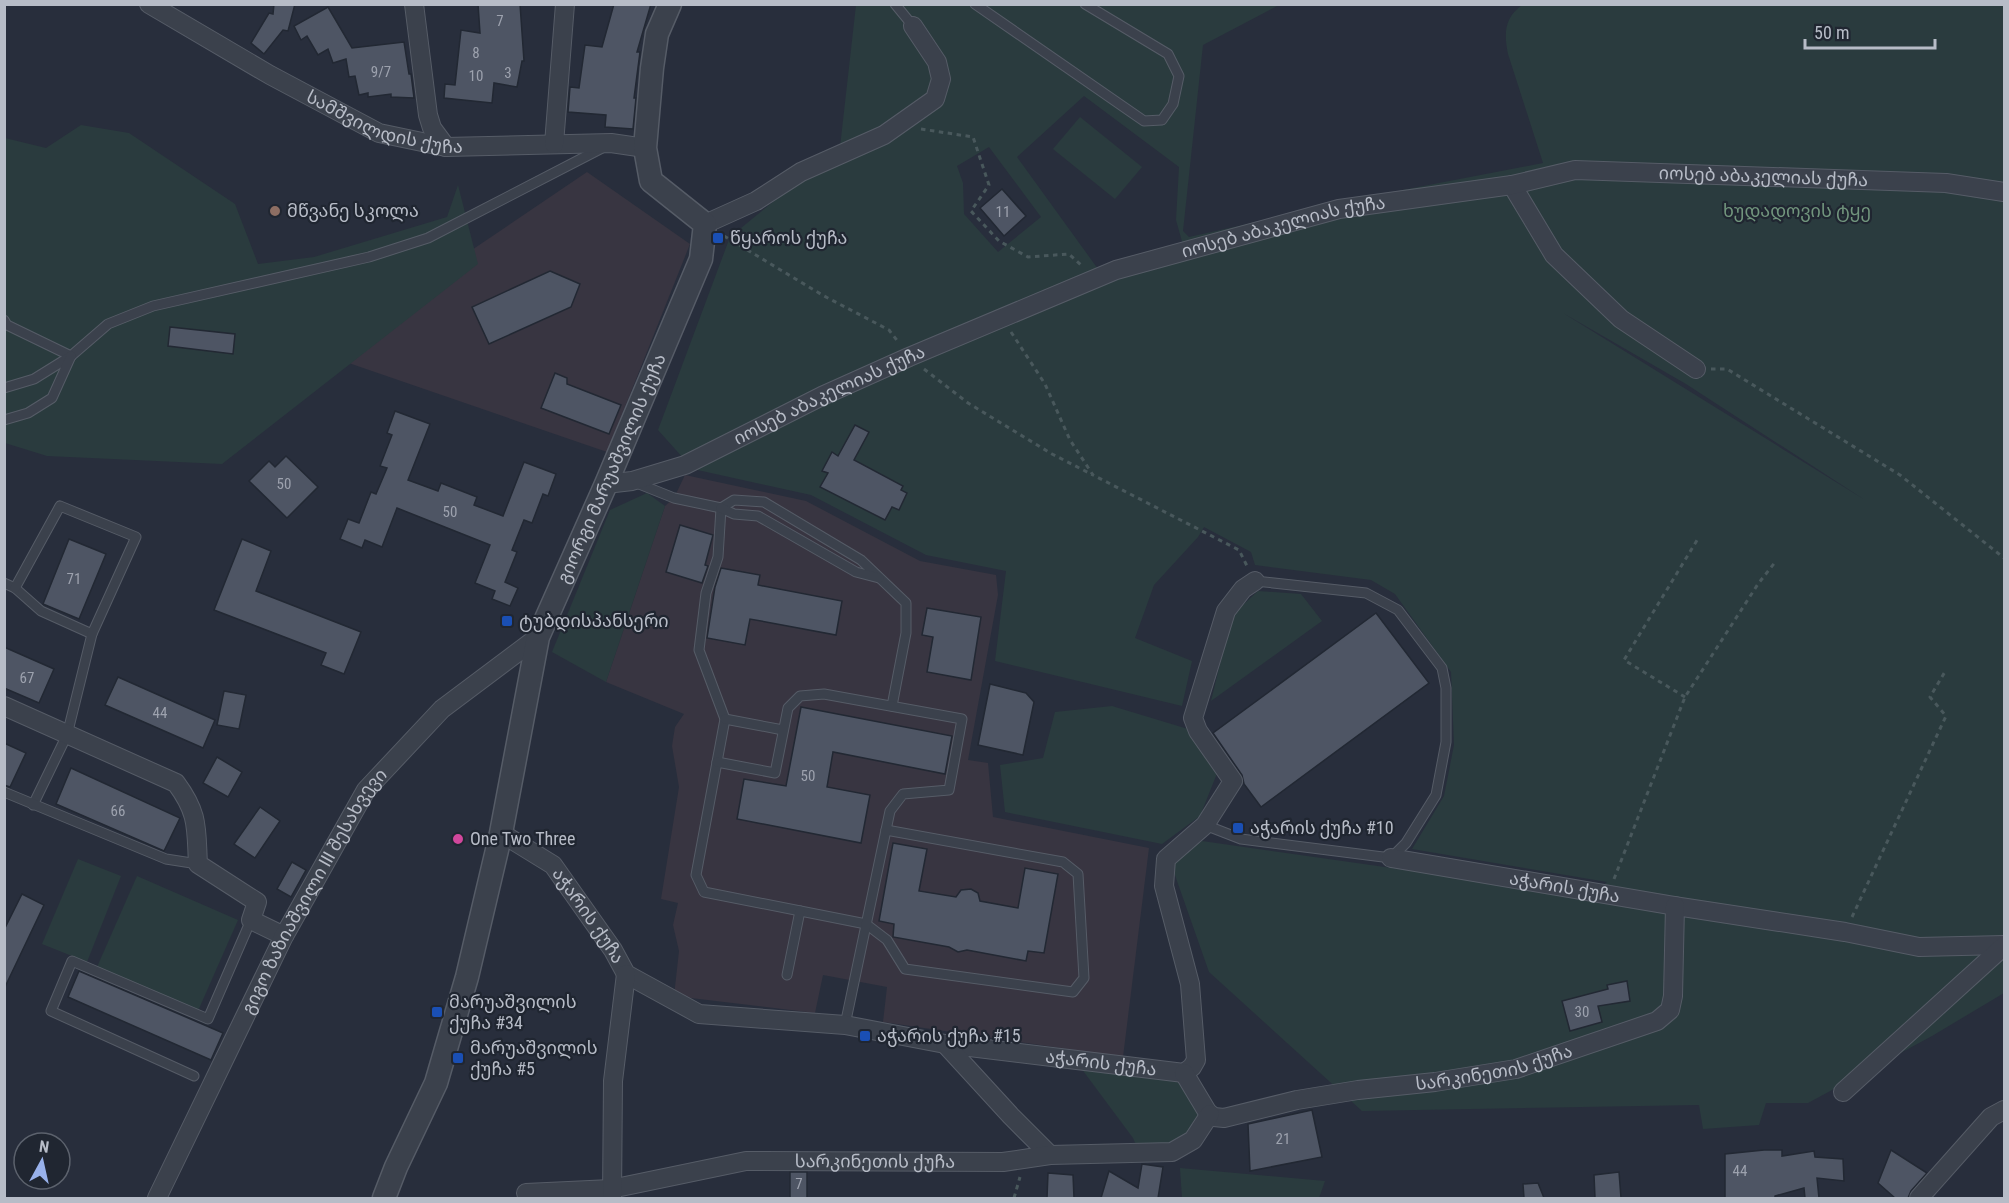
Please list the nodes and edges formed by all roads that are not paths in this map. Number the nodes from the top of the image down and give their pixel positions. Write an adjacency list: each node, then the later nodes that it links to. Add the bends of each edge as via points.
1 (149, 4): 11 (street, სამშვილდის ქუჩა, via 379,133)
2 (414, 4): 11 (street, via 428,115 432,128)
3 (565, 4): 10 (street)
4 (670, 4): 12 (street, via 657,34)
5 (895, 4): 8 (lane)
6 (975, 4): 7 (lane, via 1144,121 1162,120 1173,104 1179,76 1167,54)
7 (1085, 4)
8 (913, 26): 15 (street, via 937,62 941,79 935,99 884,135 801,172 756,201)
9 (611, 143): 10 (street, სამშვილდის ქუჩა); 12 (street, სამშვილდის ქუჩა); 17 (lane, via 428,238 369,257 153,306 108,324)
10 (554, 144): 11 (street, სამშვილდის ქუჩა)
11 (447, 147)
12 (645, 148): 15 (street, via 651,180)
13 (1512, 185): 14 (street, იოსებ აბაკელიას ქუჩა, via 1575,170 1946,183); 18 (street, via 1554,255 1621,319); 21 (street, იოსებ აბაკელიას ქუჩა, via 1339,209 1116,270 822,396 685,465)
14 (2004, 192)
15 (705, 224): 22 (street, გიორგი მარუაშვილის ქუჩა, via 701,259)
16 (4, 320): 17 (lane)
17 (71, 356): 19 (lane, via 34,379); 20 (lane, via 52,398 28,413)
18 (1696, 369)
19 (4, 388)
20 (4, 420)
21 (632, 481): 22 (street, იოსებ აბაკელიას ქუჩა); 23 (lane, via 674,498)
22 (606, 484): 29 (street, გიორგი მარუაშვილის ქუჩა)
23 (721, 508): 24 (lane, via 758,516 856,572); 24 (lane, via 734,500 764,502 861,560); 32 (lane, via 718,557 706,593 699,650)
24 (880, 578): 31 (lane, via 906,603 906,633)
25 (1255, 581): 38 (street, via 1226,611 1193,718 1233,781); 41 (lane, via 1366,593 1398,610 1442,668 1446,742 1436,795 1406,843)
26 (4, 583): 27 (lane)
27 (15, 588): 28 (lane, via 41,611); 28 (lane, via 60,506 136,537)
28 (92, 634): 34 (lane)
29 (538, 637): 40 (street, გიორგი მარუაშვილის ქუჩა); 47 (street, გიგო ზაზიაშვილი III შესახვევი, via 442,709 366,790)
30 (4, 706): 34 (street)
31 (892, 706): 33 (lane, via 824,694 800,696 788,708); 39 (lane, via 962,719 949,790 903,794 890,811)
32 (725, 719): 33 (lane); 35 (lane)
33 (783, 730): 35 (lane, via 775,773)
34 (67, 735): 37 (lane); 42 (street, via 176,783 195,815)
35 (717, 762): 44 (lane, via 696,875 704,892)
36 (4, 792): 37 (lane)
37 (33, 805): 42 (lane, via 166,859)
38 (1205, 825): 41 (lane, აჭარის ქუჩა, via 1241,839); 53 (street, via 1166,859 1164,886 1190,984 1196,1060)
39 (885, 831): 46 (lane); 46 (lane, via 1063,862 1078,874 1084,978 1073,992 905,969 887,940)
40 (501, 833): 49 (street, აჭარის ქუჩა, via 553,865); 62 (street, გიორგი მარუაშვილის ქუჩა, via 467,977 436,1083)
41 (1391, 858): 43 (street, აჭარის ქუჩა)
42 (198, 864): 45 (street, via 257,902)
43 (1675, 906): 48 (street, აჭარის ქუჩა, via 1919,946); 57 (street, სარკინეთის ქუჩა, via 1673,996 1670,1010 1657,1021 1516,1069 1297,1100 1224,1118)
44 (800, 911): 46 (lane); 50 (lane)
45 (250, 920): 47 (street); 54 (lane, via 208,1019 72,961 51,1011)
46 (866, 924): 51 (lane)
47 (284, 936): 61 (street, გიგო ზაზიაშვილი III შესახვევი)
48 (2004, 945): 55 (street)
49 (626, 974): 51 (street, აჭარის ქუჩა, via 699,1014); 60 (street, via 613,1081)
50 (787, 975)
51 (845, 1025): 52 (street, აჭარის ქუჩა)
52 (945, 1044): 53 (street, აჭარის ქუჩა); 58 (street)
53 (1184, 1073): 57 (street)
54 (194, 1076)
55 (1843, 1092)
56 (2004, 1110): 63 (street, via 1991,1117)
57 (1210, 1114): 58 (street, სარკინეთის ქუჩა, via 1193,1140 1172,1152)
58 (1050, 1155): 60 (street, სარკინეთის ქუჩა, via 1003,1162 746,1161)
59 (526, 1192): 60 (street, სარკინეთის ქუჩა)
60 (611, 1194)
61 (157, 1198)
62 (384, 1198)
63 (1920, 1198)

